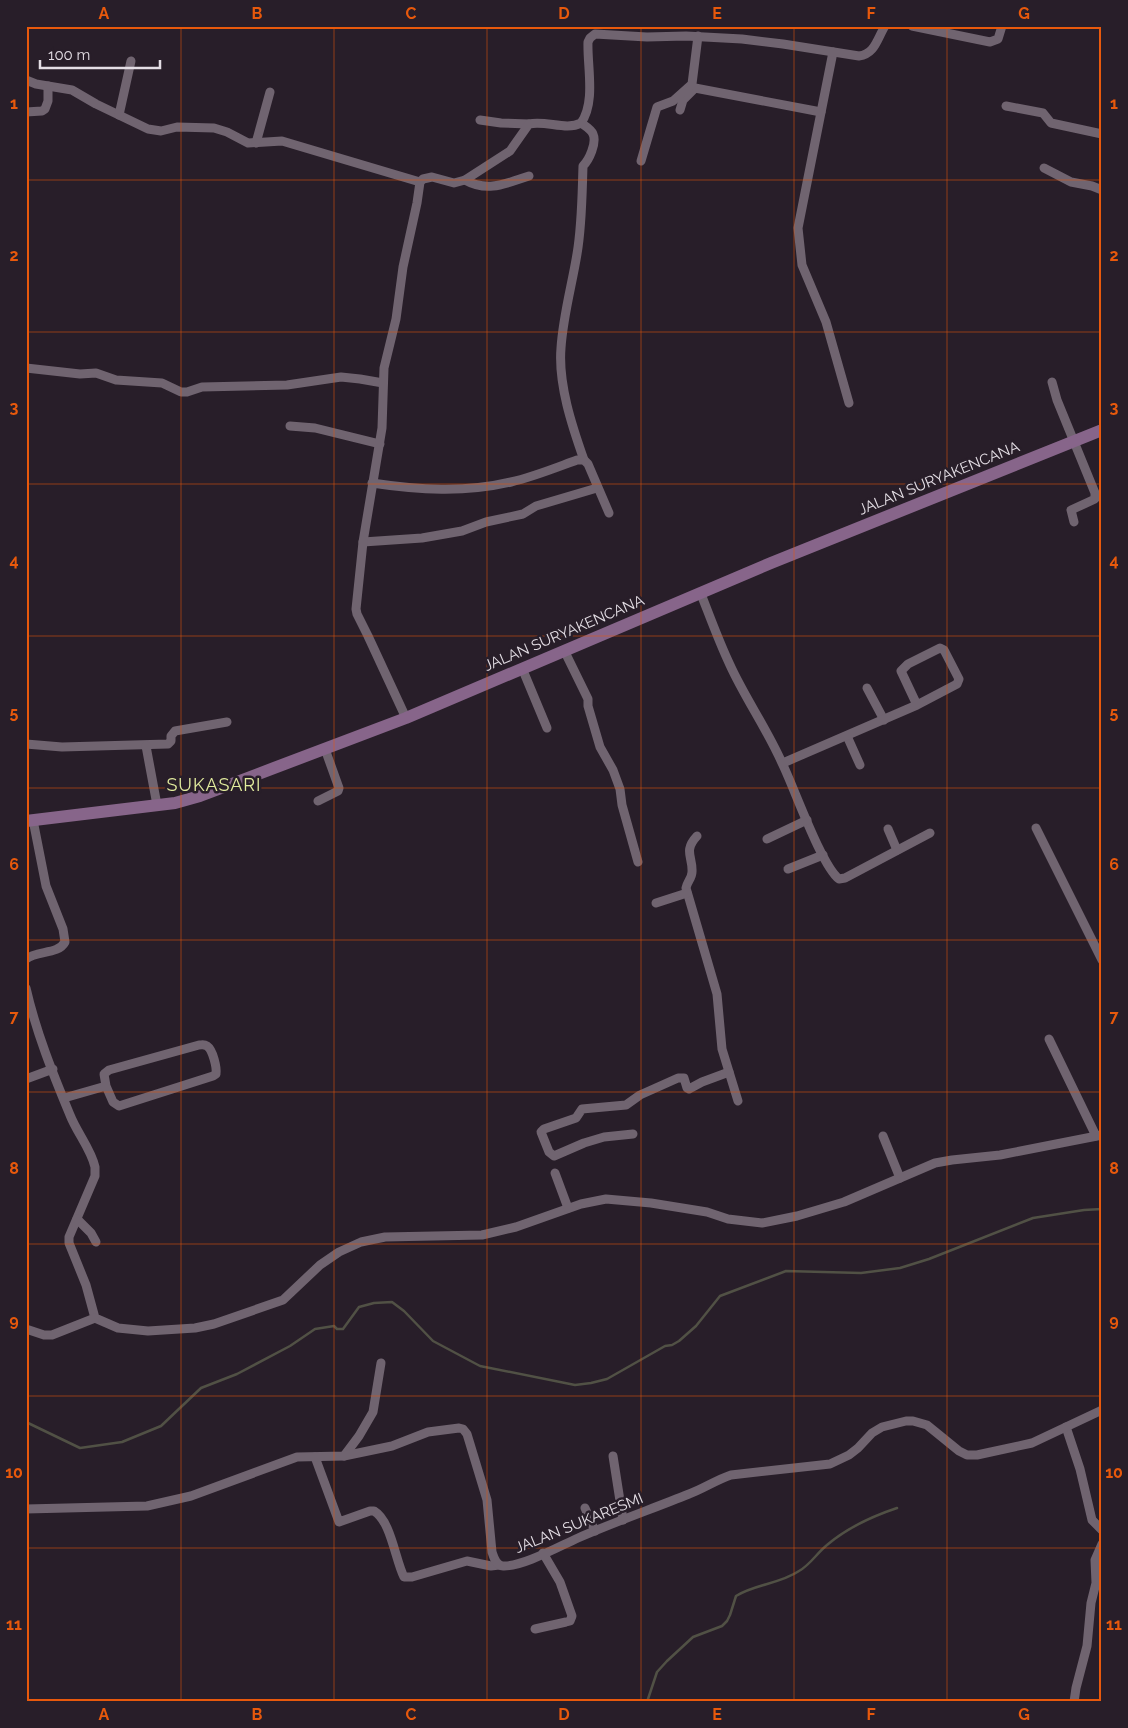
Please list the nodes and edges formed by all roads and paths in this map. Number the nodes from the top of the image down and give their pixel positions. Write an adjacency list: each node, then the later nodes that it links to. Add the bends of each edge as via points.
1 (885, 26): 6 (street, via 866,55)
2 (912, 26): 3 (street, via 990,42 998,39)
3 (1002, 26)
4 (592, 31): 5 (street, via 647,37); 17 (street, via 588,42 590,91)
5 (698, 36): 6 (street); 21 (street, via 692,84 673,101 657,107)
6 (833, 52): 14 (street)
7 (130, 61): 15 (street)
8 (26, 80): 9 (street)
9 (48, 86): 13 (street, via 45,109); 15 (street, via 72,90)
10 (270, 92): 20 (street)
11 (1006, 106): 19 (street, via 1043,112 1051,124)
12 (680, 110): 14 (street, via 683,100 695,88)
13 (26, 112)
14 (821, 112): 30 (street, via 798,242 802,265 826,322)
15 (119, 115): 20 (street, via 152,130 217,128 246,142)
16 (480, 120): 18 (street)
17 (581, 123): 18 (street, via 569,126); 35 (street, via 592,131 594,139 583,166 578,254 560,348 561,375 572,427)
18 (529, 124): 24 (street, via 510,151)
19 (1102, 134)
20 (256, 143): 25 (street, via 278,140)
21 (641, 161)
22 (1044, 168): 26 (street, via 1071,182)
23 (529, 176): 24 (street, via 486,188)
24 (465, 180): 25 (street, via 454,183 432,177)
25 (420, 182): 29 (street)
26 (1102, 190)
27 (26, 368): 29 (street, via 96,373 116,380 162,383 182,392 202,387 287,385 341,377)
28 (1052, 382): 33 (street)
29 (382, 383): 34 (street, via 384,417)
30 (849, 403)
31 (290, 426): 34 (street, via 315,428)
32 (1101, 432): 33 (street, JALAN SURYAKENCANA)
33 (1074, 441): 39 (street, via 1095,499 1071,510); 41 (street, JALAN SURYAKENCANA)
34 (380, 444): 36 (street)
35 (584, 460): 36 (street, via 509,483 461,490); 37 (street)
36 (372, 483): 40 (street)
37 (597, 488): 38 (street); 40 (street, via 536,506 524,514 462,531 422,538)
38 (609, 513)
39 (1074, 522)
40 (363, 542): 46 (street, via 356,614)
41 (701, 594): 42 (street, JALAN SURYAKENCANA); 54 (street, via 730,665)
42 (564, 650): 43 (street, JALAN SURYAKENCANA); 67 (street, via 588,699 600,747 614,770)
43 (522, 668): 46 (street, JALAN SURYAKENCANA); 49 (street)
44 (867, 688): 47 (street)
45 (917, 705): 45 (street, via 901,671 940,648 944,650 959,682); 47 (street)
46 (406, 718): 53 (street, JALAN SURYAKENCANA)
47 (884, 720): 50 (street)
48 (227, 722): 52 (street, via 175,731 168,744)
49 (547, 728)
50 (847, 736): 54 (street); 55 (street)
51 (26, 744): 52 (street)
52 (146, 746): 57 (street)
53 (325, 750): 56 (street, via 339,788); 57 (street, JALAN SURYAKENCANA, via 200,796)
54 (783, 763): 59 (street)
55 (860, 765)
56 (318, 800)
57 (157, 805): 58 (street, JALAN SURYAKENCANA)
58 (30, 820): 71 (street, via 46,886 63,928 65,942 60,948)
59 (807, 820): 64 (street); 66 (street)
60 (1036, 828): 72 (street)
61 (888, 829): 65 (street)
62 (930, 833): 65 (street)
63 (697, 836): 69 (street, via 690,848 692,869 686,885)
64 (767, 839)
65 (897, 850): 66 (street, via 839,879)
66 (823, 855): 68 (street)
67 (638, 862)
68 (788, 869)
69 (688, 893): 70 (street); 76 (street, via 717,994 722,1049)
70 (656, 903)
71 (26, 959)
72 (1102, 960)
73 (26, 988): 75 (street, via 36,1026)
74 (1049, 1039): 83 (street)
75 (53, 1069): 77 (street); 79 (street)
76 (729, 1072): 80 (street); 81 (street, via 689,1089 684,1078 678,1078 626,1105 582,1109 576,1118 541,1132 554,1156 604,1137)
77 (26, 1079)
78 (106, 1086): 78 (street, via 114,1104 122,1105 213,1076 217,1070 210,1048 199,1045 109,1070 104,1074); 79 (street)
79 (64, 1098): 87 (street, via 96,1172)
80 (738, 1100)
81 (633, 1134)
82 (883, 1136): 85 (street)
83 (1099, 1136): 85 (street, via 1000,1155 935,1163)
84 (555, 1173): 86 (street)
85 (900, 1178): 86 (street, via 844,1202 762,1223 618,1200 596,1200)
86 (568, 1208): 89 (street, via 516,1227 482,1235 398,1236 361,1242 338,1252 320,1265 283,1300 214,1324 148,1331 118,1328)
87 (78, 1218): 88 (street); 89 (street, via 69,1243)
88 (96, 1242)
89 (95, 1318): 90 (street, via 52,1335)
90 (26, 1329)
91 (381, 1363): 94 (street, via 373,1412)
92 (1102, 1410): 93 (street, JALAN SUKARESMI)
93 (1066, 1427): 99 (street, JALAN SUKARESMI, via 1032,1443 967,1455 927,1425 906,1421 882,1427 838,1461 730,1475); 100 (street, via 1092,1520)
94 (344, 1456): 96 (street, JALAN SUKARESMI); 104 (street, JALAN SUKARESMI, via 392,1446 428,1432 463,1429 482,1479 492,1552)
95 (613, 1456): 99 (street)
96 (315, 1457): 98 (street, JALAN SUKARESMI, via 283,1461 191,1496 147,1506); 104 (street, via 339,1522 370,1511 378,1513 404,1577 467,1562)
97 (585, 1508): 101 (street)
98 (26, 1509)
99 (624, 1520): 101 (street, JALAN SUKARESMI)
100 (1102, 1530)
101 (595, 1531): 103 (street, JALAN SUKARESMI)
102 (1102, 1544): 106 (street, via 1095,1560 1096,1583 1087,1646)
103 (543, 1553): 104 (street, JALAN SUKARESMI, via 519,1563); 105 (street, via 560,1582 572,1616 570,1621)
104 (499, 1565)
105 (535, 1629)
106 (1074, 1702)

